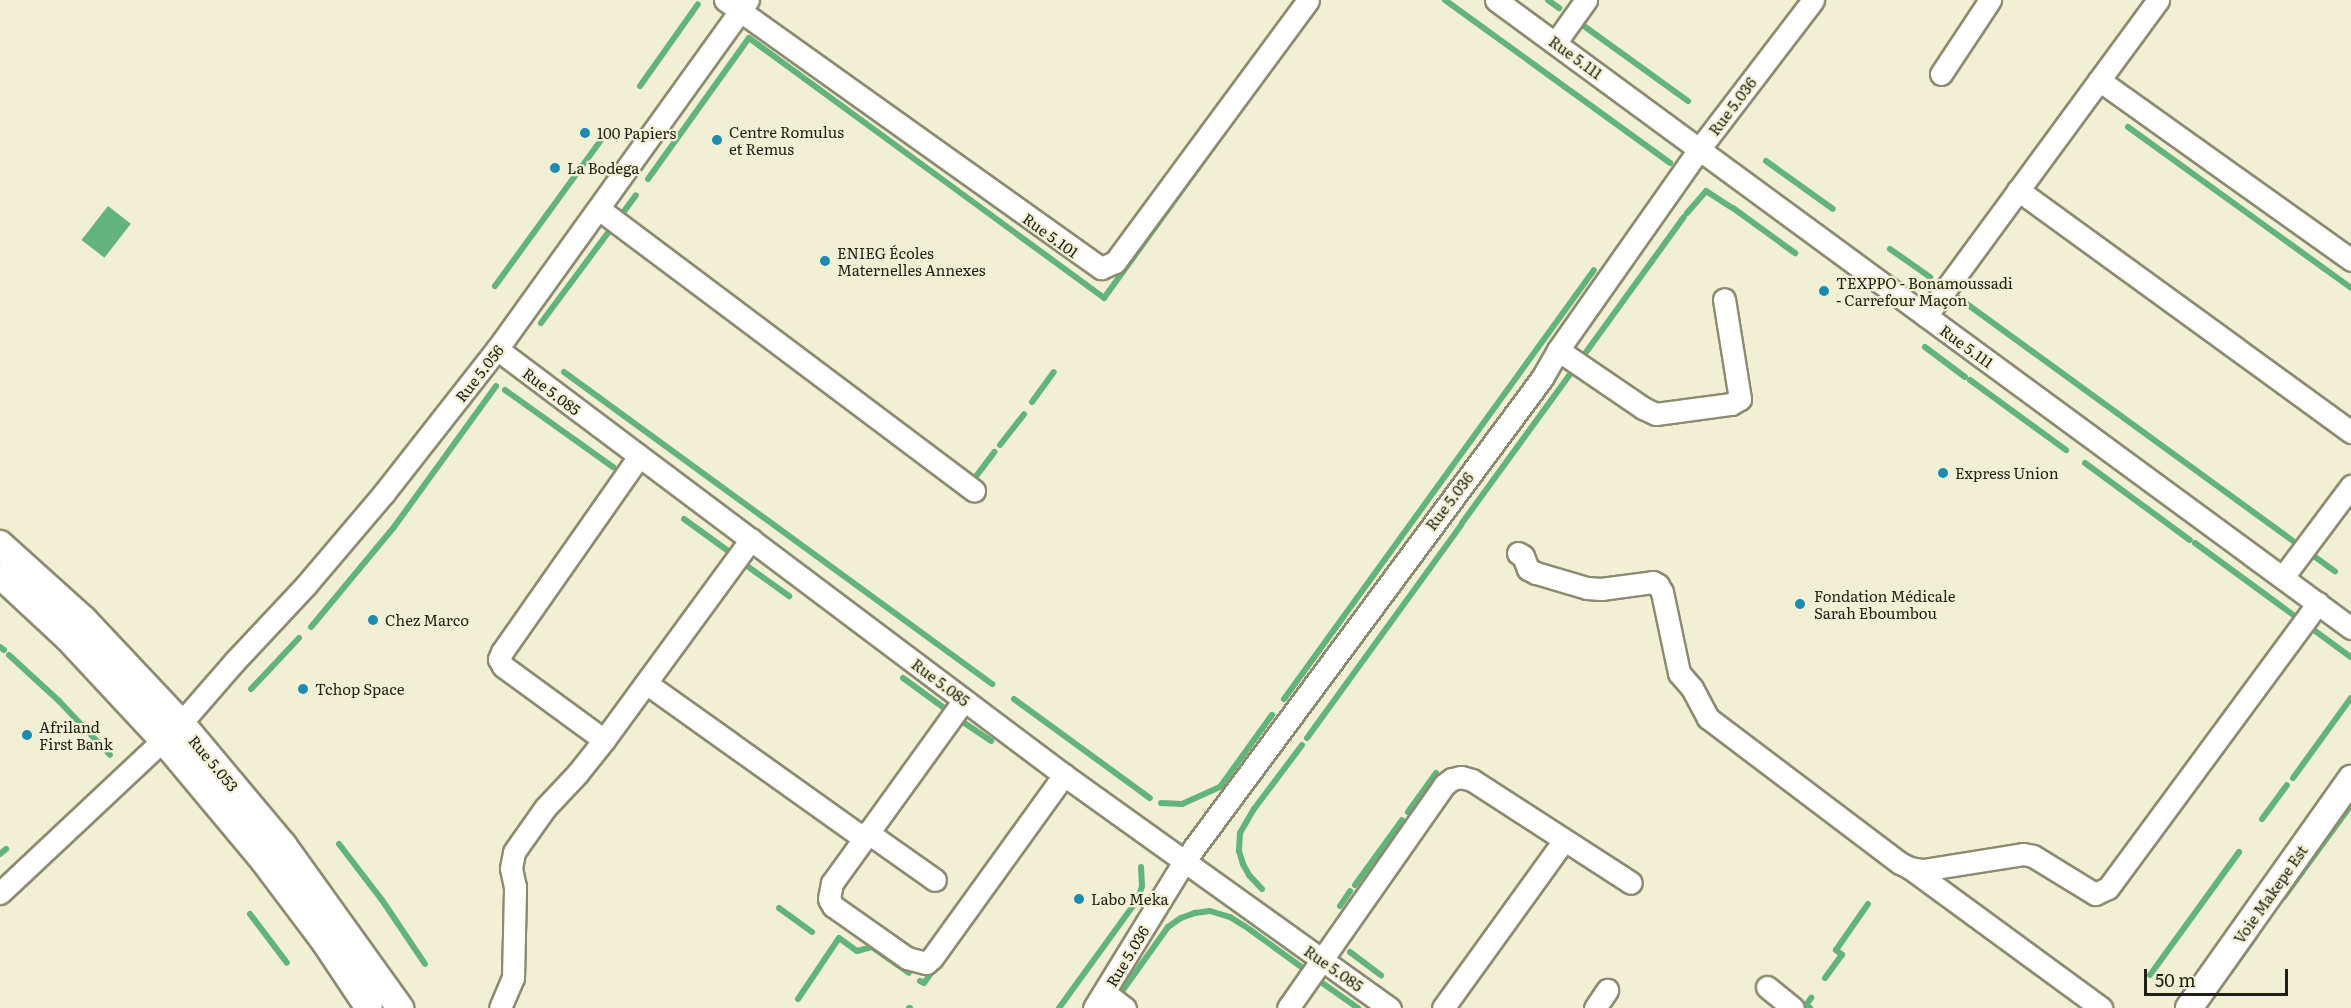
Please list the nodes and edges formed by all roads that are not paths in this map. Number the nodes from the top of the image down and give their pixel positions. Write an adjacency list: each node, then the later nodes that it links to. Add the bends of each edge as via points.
1 (1308, 0): 7 (street, Rue 5.101, via 1115,262 1101,268)
2 (1496, 0): 8 (street, Rue 5.111)
3 (1586, 0): 8 (street)
4 (1813, 0): 11 (street, Rue 5.036)
5 (1990, 0): 9 (street)
6 (2158, 0): 10 (street)
7 (738, 4): 13 (street, Rue 5.056)
8 (1556, 42): 11 (street, Rue 5.111)
9 (1941, 74)
10 (2099, 80): 12 (street); 14 (street)
11 (1700, 148): 16 (street, Rue 5.111); 18 (street, Rue 5.036)
12 (2018, 190): 16 (street); 19 (street)
13 (599, 209): 17 (street, Rue 5.056); 22 (street)
14 (2351, 260)
15 (1724, 299): 18 (street, via 1740,399 1731,404 1656,414)
16 (1926, 316): 27 (street, Rue 5.111)
17 (497, 350): 20 (street, Rue 5.085); 32 (street, Rue 5.056, via 306,585)
18 (1558, 350): 38 (street, Rue 5.036, via 1542,378)
19 (2351, 432)
20 (639, 456): 23 (street, Rue 5.085); 33 (street, via 500,659 503,666)
21 (2351, 486): 27 (street)
22 (974, 491)
23 (750, 539): 30 (street); 31 (street, Rue 5.085)
24 (0, 544): 32 (main road, Rue 5.053, via 84,620)
25 (1518, 553): 39 (street, via 1536,573 1587,588 1653,582 1658,585 1679,674 1692,688 1708,718)
26 (0, 575): 32 (main road, Rue 5.053)
27 (2283, 577): 28 (street, Rue 5.111)
28 (2318, 603): 29 (street, Rue 5.111); 39 (street, via 2101,894 2088,892 2033,856 2023,854 1923,870)
29 (2351, 628)
30 (646, 683): 33 (street); 36 (street)
31 (964, 700): 34 (street, Rue 5.085); 36 (street)
32 (172, 732): 42 (street, Rue 5.056); 47 (main road, Rue 5.053); 48 (main road, Rue 5.053, via 283,846)
33 (604, 740): 49 (street, via 545,808 514,852 513,978)
34 (1064, 775): 36 (street, via 926,963 907,958 833,906 829,899 832,883); 38 (street, Rue 5.085)
35 (2351, 779): 57 (main road, Voie Makepe Est)
36 (865, 835): 40 (street)
37 (1564, 840): 41 (street); 43 (street, via 1472,780 1452,779 1444,785); 53 (street)
38 (1185, 860): 43 (street, Rue 5.085); 46 (street, Rue 5.036)
39 (1910, 868): 56 (street)
40 (935, 880)
41 (1631, 883)
42 (0, 893)
43 (1323, 961): 51 (street); 52 (street, Rue 5.085)
44 (1767, 987): 55 (street)
45 (1607, 990): 54 (street)
46 (1099, 1001): 50 (street)
47 (369, 1008)
48 (400, 1008)
49 (500, 1008)
50 (1125, 1008)
51 (1288, 1008)
52 (1390, 1008)
53 (1443, 1008)
54 (1595, 1008)
55 (1794, 1008)
56 (2102, 1008)
57 (2189, 1008)

